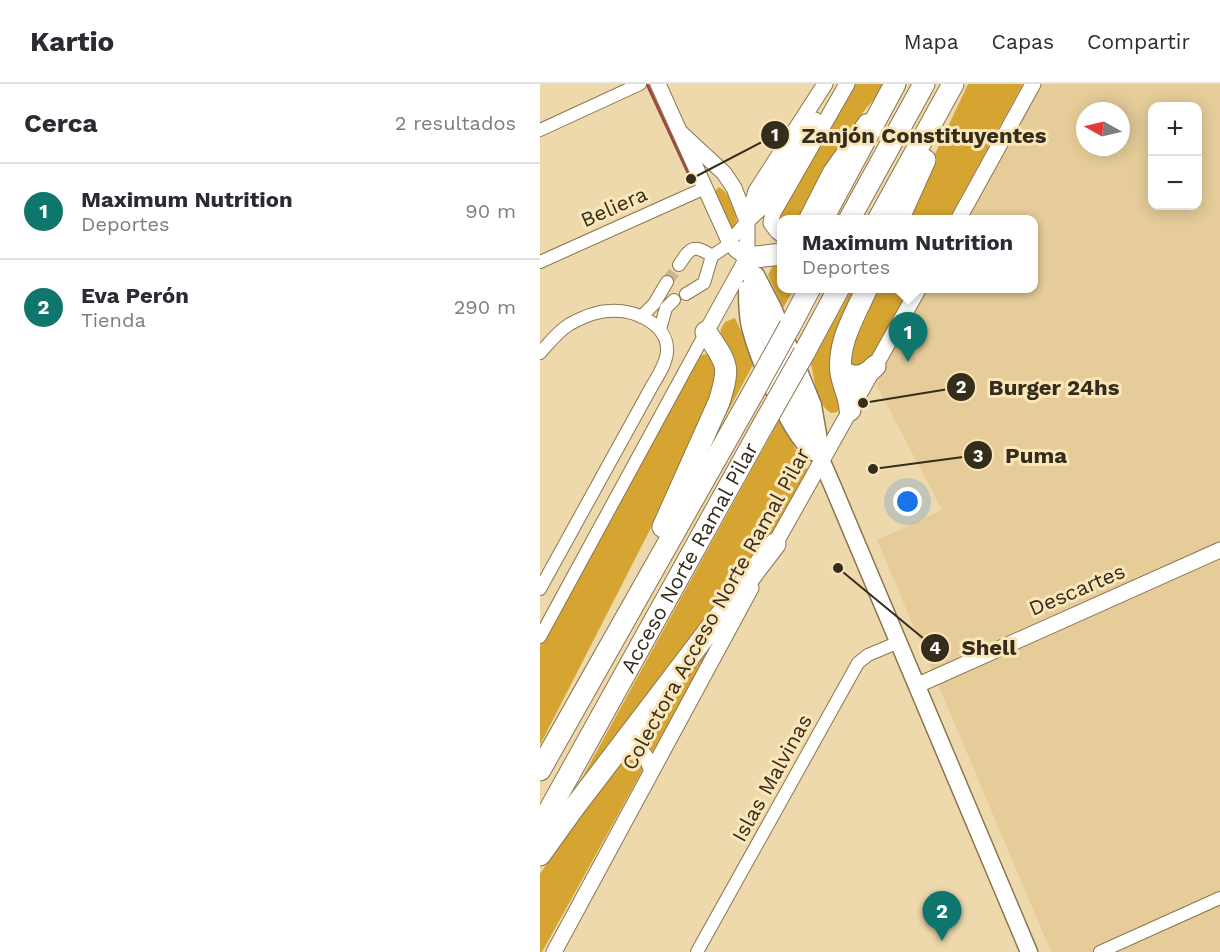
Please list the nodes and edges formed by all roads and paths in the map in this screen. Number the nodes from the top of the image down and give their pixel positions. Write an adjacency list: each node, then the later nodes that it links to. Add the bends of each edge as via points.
1 (640, 84): 11 (street)
2 (658, 84): 12 (street)
3 (825, 84): 21 (street, via 756,191)
4 (837, 84): 21 (street, via 764,205)
5 (847, 84): 22 (street, via 773,213 771,223)
6 (895, 84): 15 (street, via 831,171); 16 (highway)
7 (924, 84): 17 (highway)
8 (953, 84): 18 (highway)
9 (960, 84): 19 (highway)
10 (1033, 84): 20 (street)
11 (540, 130)
12 (682, 134): 13 (street); 14 (street)
13 (705, 188): 14 (street, via 716,182); 23 (street); 27 (street, Beliera)
14 (734, 188): 21 (street)
15 (808, 215)
16 (824, 215)
17 (851, 215)
18 (880, 215)
19 (900, 215)
20 (960, 215)
21 (747, 221): 23 (street); 26 (street)
22 (777, 231)
23 (729, 241): 25 (street); 26 (street)
24 (777, 255): 26 (highway)
25 (712, 256): 28 (street, via 695,248); 34 (street, via 704,283)
26 (747, 258): 38 (street); 43 (main road, via 754,295)
27 (540, 262)
28 (679, 265)
29 (667, 282): 36 (street)
30 (807, 293): 49 (highway, Acceso Norte Ramal Pilar, bridge)
31 (836, 293): 54 (highway, Acceso Norte Ramal Pilar, bridge)
32 (865, 293): 41 (highway, via 842,343)
33 (916, 293): 40 (street, Colectora Acceso Norte Ramal Pilar)
34 (686, 294)
35 (674, 300): 37 (street, via 666,308)
36 (641, 317): 37 (street); 39 (street, via 620,311 594,314 570,324)
37 (660, 329): 46 (street, via 667,351 664,362)
38 (706, 332): 47 (street); 49 (highway, via 726,369 719,402)
39 (540, 353)
40 (875, 366): 41 (highway, via 854,377); 42 (street, Colectora Acceso Norte Ramal Pilar)
41 (841, 370): 42 (highway)
42 (850, 410): 43 (street, Colectora Acceso Norte Ramal Pilar)
43 (821, 461): 44 (street, Colectora Acceso Norte Ramal Pilar); 48 (main road)
44 (775, 544): 51 (highway); 52 (street, Colectora Acceso Norte Ramal Pilar)
45 (1220, 550): 50 (street, Descartes)
46 (540, 589)
47 (540, 637)
48 (899, 642): 50 (main road); 58 (street, Islas Malvinas, via 858,663)
49 (604, 656): 53 (highway, Acceso Norte Ramal Pilar)
50 (918, 685): 59 (main road)
51 (622, 744): 52 (street, via 647,755); 55 (highway)
52 (651, 769): 57 (street, Colectora Acceso Norte Ramal Pilar)
53 (540, 770)
54 (540, 827)
55 (540, 855)
56 (1220, 898): 60 (street)
57 (554, 952)
58 (697, 952)
59 (1029, 952)
60 (1100, 952)

